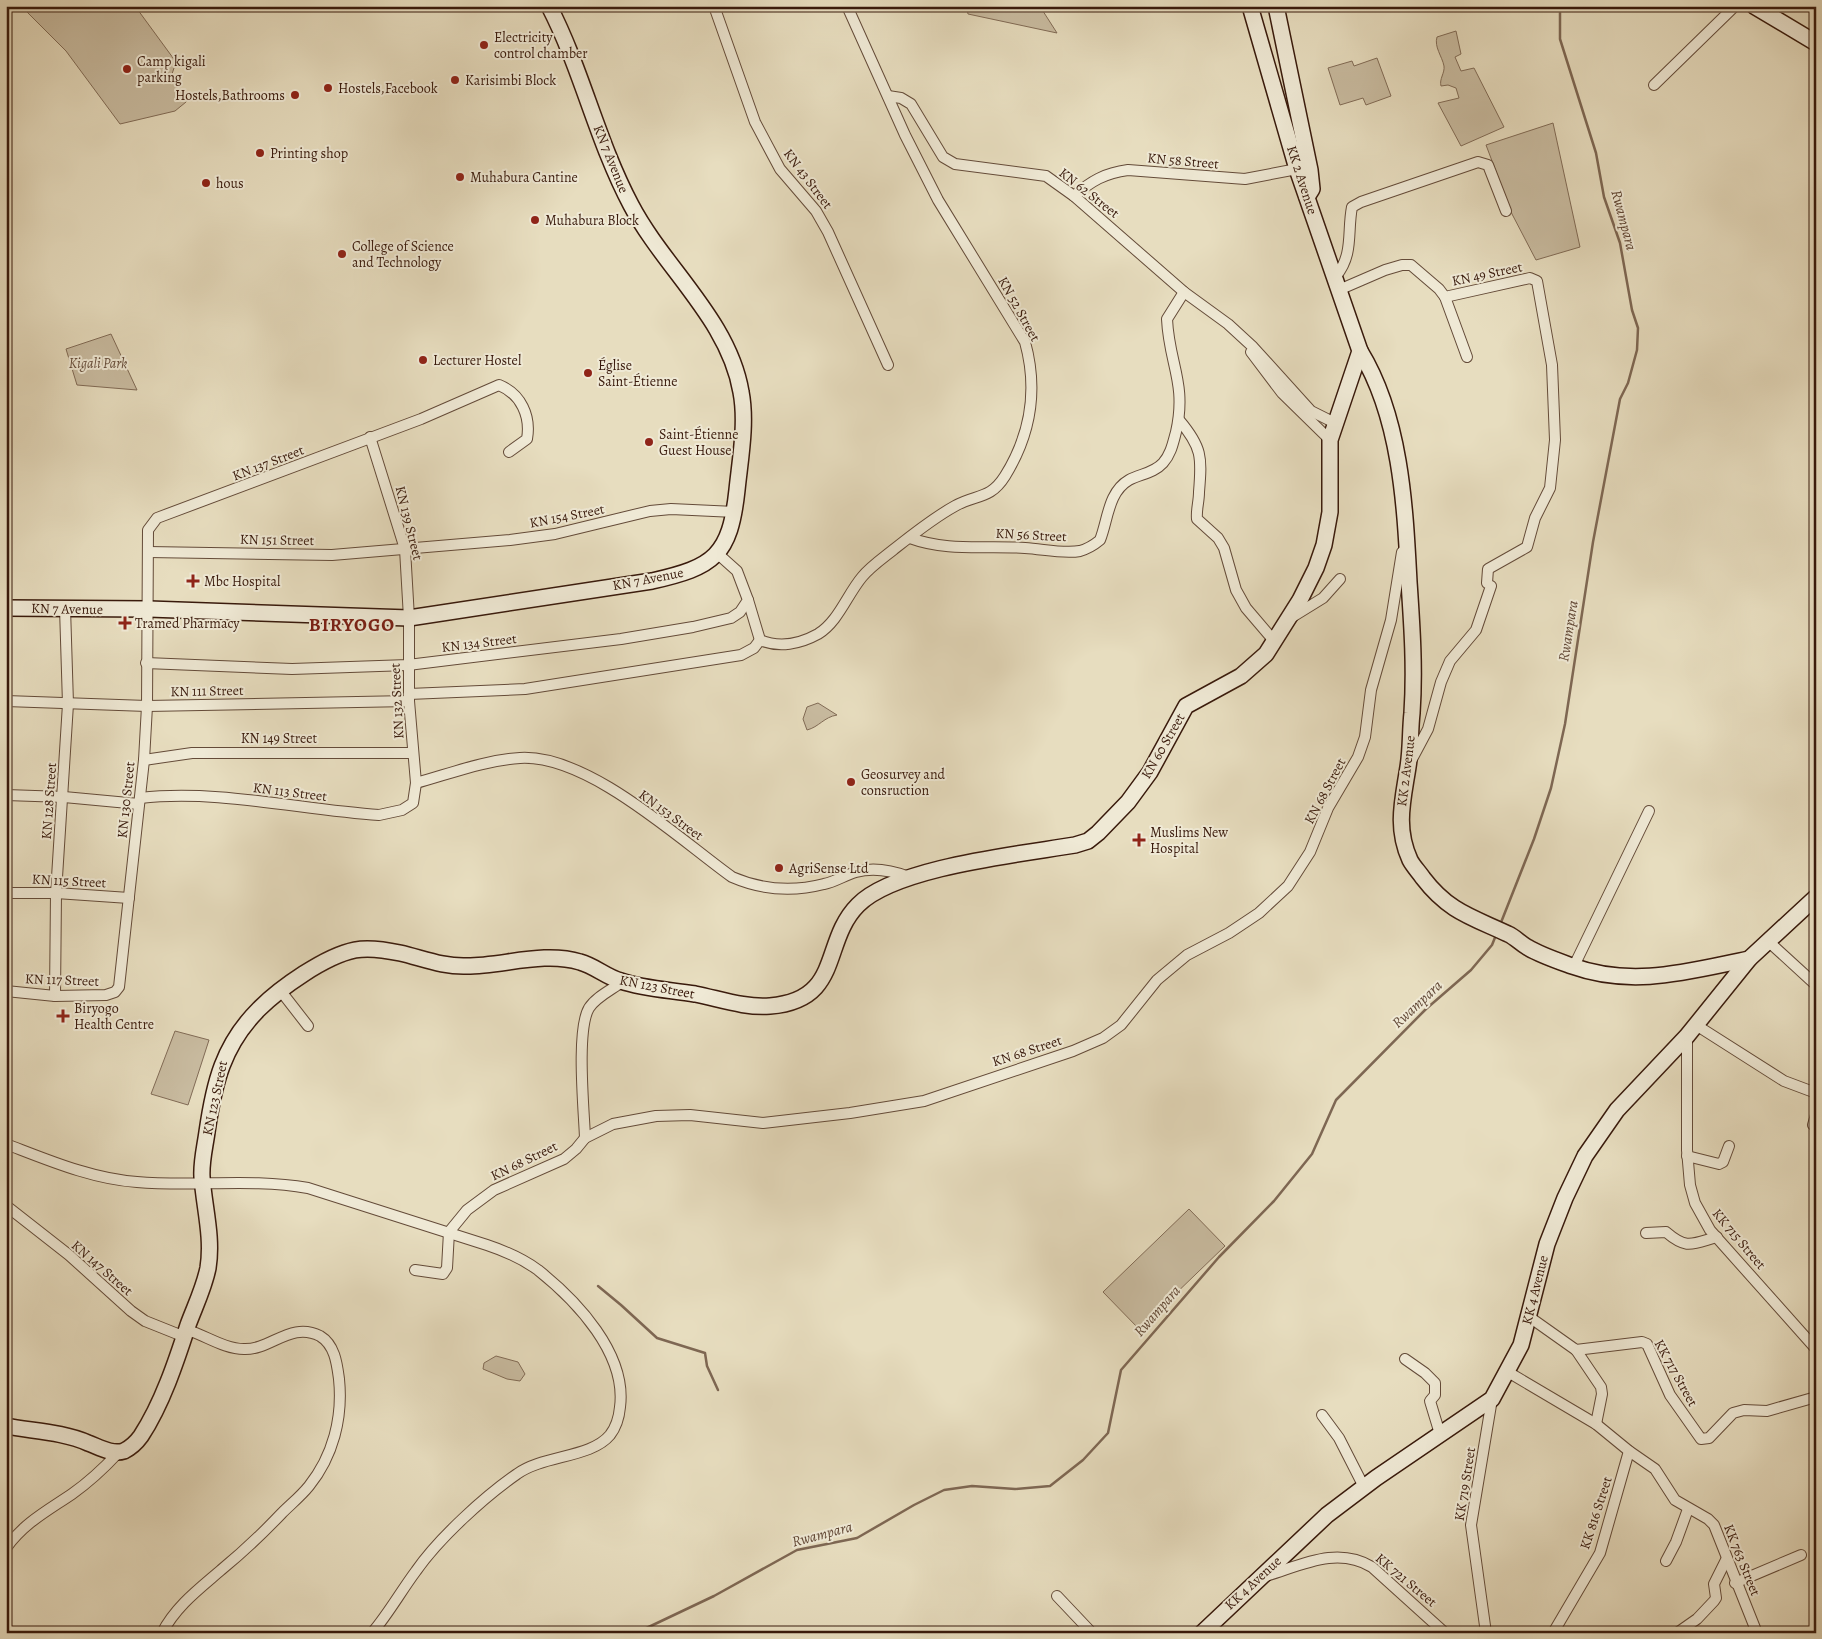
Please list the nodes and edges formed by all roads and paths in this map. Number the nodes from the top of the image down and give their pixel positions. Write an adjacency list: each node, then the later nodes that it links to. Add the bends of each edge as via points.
1 (549, 6): 29 (main road, KN 7 Avenue, via 586,92 606,154 632,207 718,333 736,370 744,421)
2 (714, 6): 21 (street, KN 43 Street, via 755,122 780,169 816,211 828,232)
3 (848, 6): 10 (street, KN 52 Street)
4 (1250, 6): 11 (main road, KK 2 Avenue)
5 (1276, 6): 13 (main road, via 1310,170 1312,188)
6 (1735, 6): 9 (street)
7 (1754, 6): 8 (main road)
8 (1816, 43)
9 (1654, 84)
10 (888, 96): 12 (street, KN 62 Street, via 911,104 943,157 955,164 1046,176); 31 (street, KN 52 Street, via 938,200 1025,342 1032,365 1032,399 1025,434 1006,475 996,489 982,498 957,504)
11 (1297, 169): 12 (street, KN 58 Street, via 1245,179 1128,170 1110,172); 13 (main road, KK 2 Avenue)
12 (1074, 196): 16 (street, KN 62 Street)
13 (1307, 197): 15 (main road, KK 2 Avenue)
14 (1506, 211): 15 (street, via 1488,165 1478,162 1361,202 1352,207 1349,250)
15 (1338, 282): 17 (street, KN 49 Street, via 1411,265); 19 (main road, KK 2 Avenue)
16 (1184, 292): 18 (street, KN 62 Street); 24 (street, KN 56 Street, via 1167,319 1181,393)
17 (1445, 297): 20 (street); 52 (street, KN 49 Street, via 1530,278 1538,281 1552,365 1555,440 1550,488 1535,518 1527,547 1488,569 1489,585 1476,630 1450,661 1428,729)
18 (1239, 335): 25 (street, KN 62 Street, via 1311,411); 27 (street, KN 62 Street, via 1282,393)
19 (1360, 351): 22 (main road); 23 (main road, KK 2 Avenue, via 1373,372)
20 (1467, 357)
21 (888, 365)
22 (1353, 375): 23 (main road); 25 (main road, KN 60 Street)
23 (1381, 395): 30 (main road, KK 2 Avenue, via 1398,457)
24 (1179, 420): 31 (street, KN 56 Street, via 1172,449 1163,463 1124,484 1116,492 1100,540 1081,551 950,548); 43 (street, via 1195,439 1200,462 1197,520 1218,538 1236,590 1246,608)
25 (1335, 423): 27 (main road, KN 60 Street)
26 (370, 437): 28 (street, KN 137 Street, via 499,386 525,408 528,416 527,439); 32 (street, KN 139 Street); 33 (street, KN 137 Street, via 157,518 148,530)
27 (1330, 440): 41 (main road, KN 60 Street, via 1330,512 1324,545 1316,568)
28 (510, 452)
29 (734, 512): 32 (street, KN 154 Street, via 688,508 650,511 555,534); 34 (main road, KN 7 Avenue)
30 (1406, 529): 52 (main road, KK 2 Avenue, via 1413,663); 76 (street, KN 68 Street, via 1391,620 1371,690 1365,737 1358,757 1328,808 1310,852 1288,886 1259,913 1187,955 1157,980 1121,1025 1103,1038 1073,1051 924,1101 763,1123 690,1115 656,1116 613,1124)
31 (910, 538): 42 (street, KN 52 Street, via 863,576 830,623 819,633 795,644 768,644)
32 (405, 549): 33 (street, KN 151 Street, via 332,555); 40 (street, KN 139 Street)
33 (148, 552): 39 (street, KN 137 Street)
34 (718, 554): 36 (street, via 737,571); 40 (main road, KN 7 Avenue, via 700,568 687,573)
35 (1340, 579): 41 (street, via 1323,598)
36 (748, 600): 42 (street); 45 (street, KN 134 Street, via 731,618 694,627)
37 (6, 608): 38 (main road, KN 7 Avenue)
38 (65, 608): 39 (main road, KN 7 Avenue); 48 (street, KN 128 Street)
39 (149, 610): 40 (main road, KN 7 Avenue); 44 (street, KN 130 Street)
40 (409, 618): 45 (street, KN 132 Street)
41 (1288, 620): 43 (main road, KN 60 Street)
42 (760, 640): 46 (street, KN 111 Street, via 754,648 741,655 562,685)
43 (1276, 642): 58 (main road, KN 60 Street, via 1246,672 1186,706 1154,764 1128,802 1088,841)
44 (146, 664): 45 (street, KN 134 Street, via 292,669); 49 (street, KN 130 Street)
45 (408, 665): 46 (street, KN 132 Street)
46 (409, 698): 49 (street, KN 111 Street); 50 (street, KN 132 Street)
47 (6, 701): 48 (street, KN 111 Street)
48 (68, 704): 49 (street, KN 111 Street); 55 (street, KN 128 Street)
49 (147, 706): 51 (street, KN 130 Street)
50 (413, 754): 51 (street, KN 149 Street, via 192,753); 53 (street, KN 132 Street)
51 (144, 760): 56 (street, KN 130 Street)
52 (1408, 766): 66 (main road, KK 2 Avenue, via 1400,820 1410,860 1433,891 1467,917)
53 (416, 782): 56 (street, KN 113 Street, via 415,798 409,807 379,815 179,796); 58 (street, KN 153 Street, via 500,760 521,758 556,763 618,793 727,874 744,882 768,888 796,889 869,870 896,872)
54 (6, 795): 55 (street, KN 113 Street)
55 (64, 797): 56 (street, KN 113 Street); 60 (street, KN 128 Street)
56 (140, 801): 62 (street, KN 130 Street)
57 (1649, 811): 66 (street)
58 (909, 877): 64 (main road, KN 60 Street, via 881,888 857,905)
59 (6, 893): 60 (street, KN 115 Street)
60 (56, 893): 62 (street, KN 115 Street); 72 (street, KN 128 Street)
61 (1816, 897): 63 (main road, KK 4 Avenue)
62 (130, 898): 71 (street, KN 130 Street)
63 (1769, 942): 65 (main road, KK 4 Avenue); 68 (street)
64 (836, 946): 67 (main road, KN 123 Street, via 819,985 798,999 771,1006 747,1006)
65 (1750, 959): 66 (main road, KK 2 Avenue, via 1632,979 1605,976); 74 (main road, KK 4 Avenue)
66 (1574, 966)
67 (622, 982): 69 (main road, KN 123 Street, via 572,960 449,966 375,949 342,954); 76 (street, via 596,1000 588,1010 583,1050)
68 (1816, 985)
69 (280, 990): 73 (street); 80 (main road, KN 123 Street, via 246,1023 225,1054 212,1099)
70 (6, 991): 72 (street, KN 117 Street)
71 (116, 992): 72 (street, KN 117 Street)
72 (54, 996)
73 (308, 1026)
74 (1692, 1030): 75 (street, via 1784,1081); 79 (street, KK 715 Street); 86 (main road, KK 4 Avenue, via 1617,1110 1585,1156 1547,1244)
75 (1816, 1093)
76 (585, 1138): 82 (street, KN 68 Street, via 564,1158 480,1199)
77 (6, 1144): 80 (street, via 86,1173 110,1178 137,1182)
78 (1729, 1146): 79 (street, via 1719,1164)
79 (1687, 1156): 84 (street, KK 715 Street, via 1695,1203)
80 (203, 1182): 82 (street, via 281,1183 308,1188); 87 (main road, KN 123 Street, via 208,1214 208,1266)
81 (9, 1208): 87 (street, KN 147 Street, via 145,1321)
82 (449, 1232): 85 (street, via 446,1271 441,1275); 110 (street, via 510,1253 536,1269 587,1320 609,1349 618,1369 622,1395 618,1422 610,1435 597,1446 543,1461 519,1472 498,1488 440,1541)
83 (1646, 1233): 84 (street, via 1666,1232 1676,1242 1691,1244)
84 (1717, 1237): 88 (street, KK 715 Street)
85 (415, 1270)
86 (1528, 1316): 89 (street); 91 (main road, KK 4 Avenue, via 1521,1346)
87 (186, 1333): 99 (main road, KN 123 Street, via 141,1436 127,1450); 109 (street, KN 147 Street, via 245,1350 289,1333 311,1332 321,1337 335,1356 340,1410 331,1448 309,1486 258,1538 186,1599 168,1620)
88 (1816, 1349)
89 (1576, 1350): 92 (street, KK 717 Street, via 1647,1344 1670,1395 1701,1439 1709,1438 1733,1413 1767,1411); 95 (street, via 1601,1387)
90 (1405, 1359): 97 (street, via 1435,1383 1430,1401)
91 (1508, 1372): 93 (main road, KK 4 Avenue); 95 (street, KK 763 Street)
92 (1816, 1397)
93 (1492, 1399): 97 (main road, KK 4 Avenue); 114 (street, KK 719 Street, via 1471,1525)
94 (1322, 1415): 100 (street, via 1339,1438)
95 (1596, 1424): 98 (street, KK 763 Street)
96 (6, 1426): 99 (main road, via 83,1440)
97 (1440, 1434): 100 (main road, KK 4 Avenue)
98 (1628, 1451): 101 (street, KK 763 Street, via 1655,1469 1675,1500); 115 (street, KK 816 Street, via 1600,1552)
99 (118, 1453): 102 (street, via 87,1482 23,1527)
100 (1364, 1487): 106 (main road, KK 4 Avenue, via 1327,1515)
101 (1688, 1509): 104 (street, KK 763 Street, via 1714,1525); 105 (street)
102 (6, 1548)
103 (1801, 1555): 107 (street)
104 (1726, 1560): 107 (street, KK 763 Street); 116 (street, via 1714,1584 1714,1601)
105 (1666, 1561)
106 (1258, 1578): 112 (main road, KK 4 Avenue); 113 (street, KK 721 Street, via 1338,1556 1359,1559)
107 (1736, 1583): 117 (street, KK 763 Street)
108 (1058, 1596): 111 (street)
109 (162, 1633)
110 (372, 1633)
111 (1092, 1633)
112 (1202, 1633)
113 (1445, 1633)
114 (1486, 1633)
115 (1553, 1633)
116 (1677, 1633)
117 (1757, 1633)

